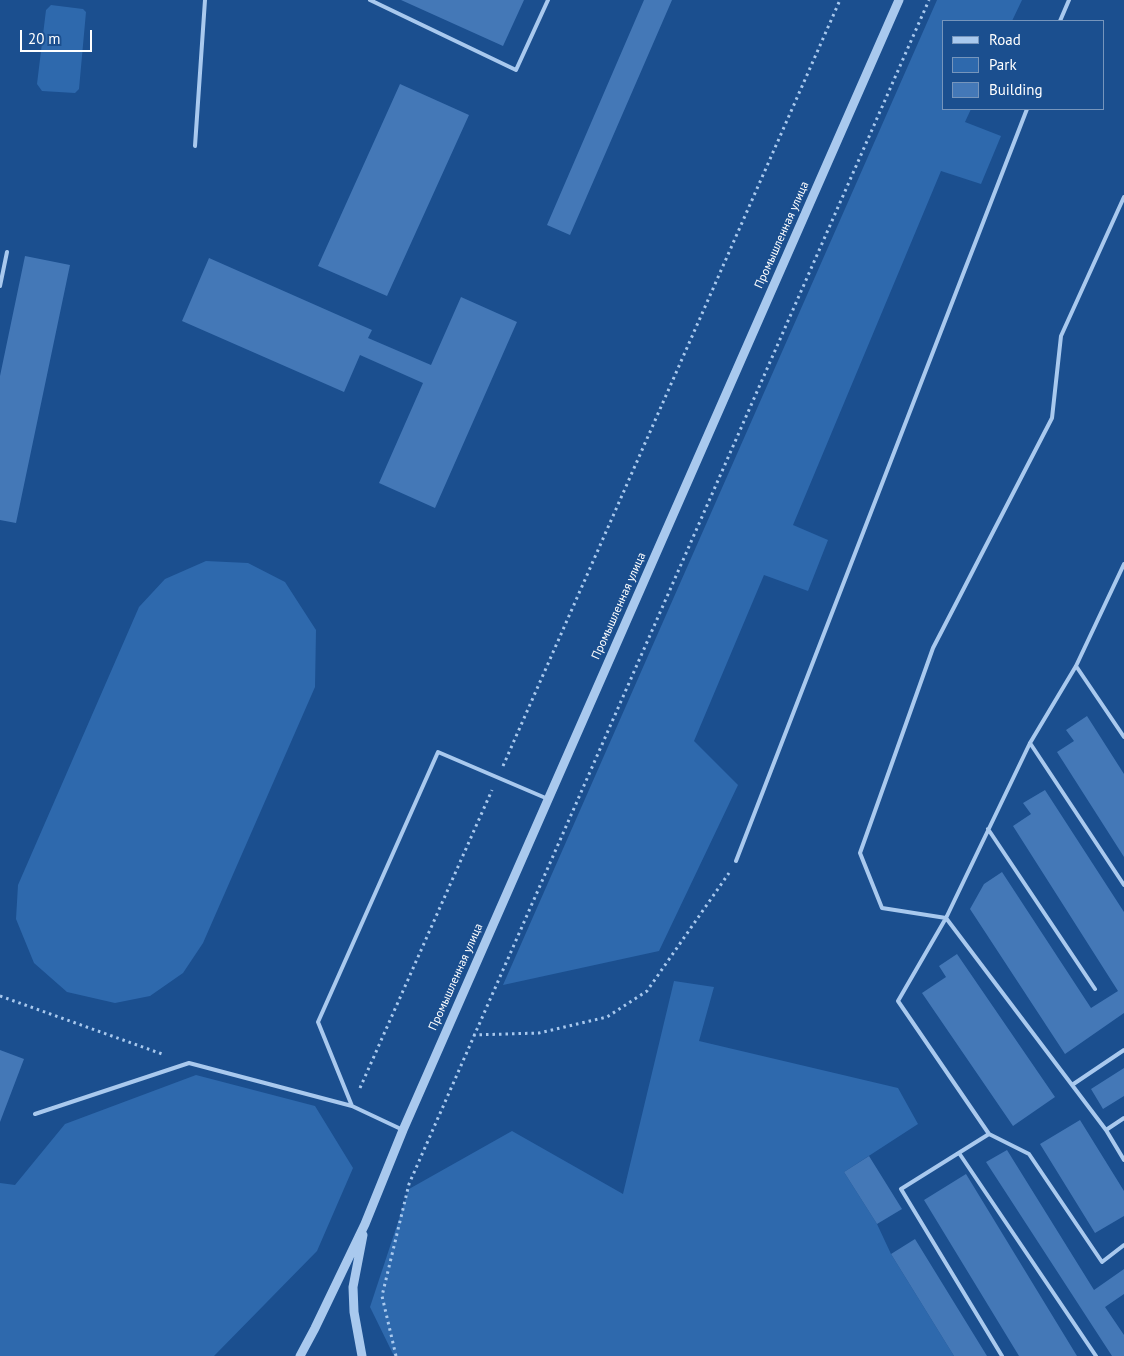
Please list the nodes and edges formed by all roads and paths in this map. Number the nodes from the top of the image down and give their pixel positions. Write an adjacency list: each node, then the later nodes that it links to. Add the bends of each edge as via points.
1 (205, 0): 10 (lane)
2 (370, 0): 3 (lane, via 516,70)
3 (548, 0)
4 (840, 0): 18 (path)
5 (899, 0): 19 (street, Промышленная улица)
6 (929, 0): 26 (path)
7 (1069, 0): 8 (lane)
8 (1060, 20)
9 (1027, 110): 21 (lane)
10 (196, 146)
11 (1124, 197): 23 (lane, via 1061,336 1052,418 933,648 860,853 882,908)
12 (8, 252): 13 (lane)
13 (0, 286)
14 (1124, 564): 15 (lane)
15 (1076, 666): 16 (lane); 17 (lane)
16 (1124, 737)
17 (1030, 742): 20 (lane); 22 (lane)
18 (498, 776): 19 (lane); 30 (path); 30 (lane, via 438,752 318,1022)
19 (548, 799): 33 (street, Промышленная улица)
20 (988, 829): 23 (lane); 24 (lane)
21 (736, 861): 26 (path, via 647,991 607,1017 539,1033)
22 (1124, 886)
23 (946, 918): 29 (lane); 35 (lane, via 898,1000)
24 (1096, 989)
25 (0, 996): 28 (path)
26 (474, 1035): 42 (path, via 409,1184 382,1296)
27 (1124, 1050): 29 (lane)
28 (189, 1063): 30 (lane); 31 (lane)
29 (1072, 1085): 34 (lane)
30 (352, 1106): 33 (lane)
31 (35, 1114)
32 (1124, 1118): 34 (lane)
33 (403, 1130): 38 (street, Промышленная улица)
34 (1106, 1130): 37 (lane)
35 (989, 1134): 36 (lane); 39 (lane, via 1029,1154 1102,1262)
36 (959, 1152): 43 (lane, via 901,1189); 44 (lane)
37 (1124, 1160)
38 (366, 1224): 40 (street, Промышленная улица); 41 (street, Промышленная улица, via 353,1287)
39 (1124, 1245)
40 (300, 1356)
41 (362, 1356)
42 (396, 1356)
43 (1002, 1356)
44 (1096, 1356)

